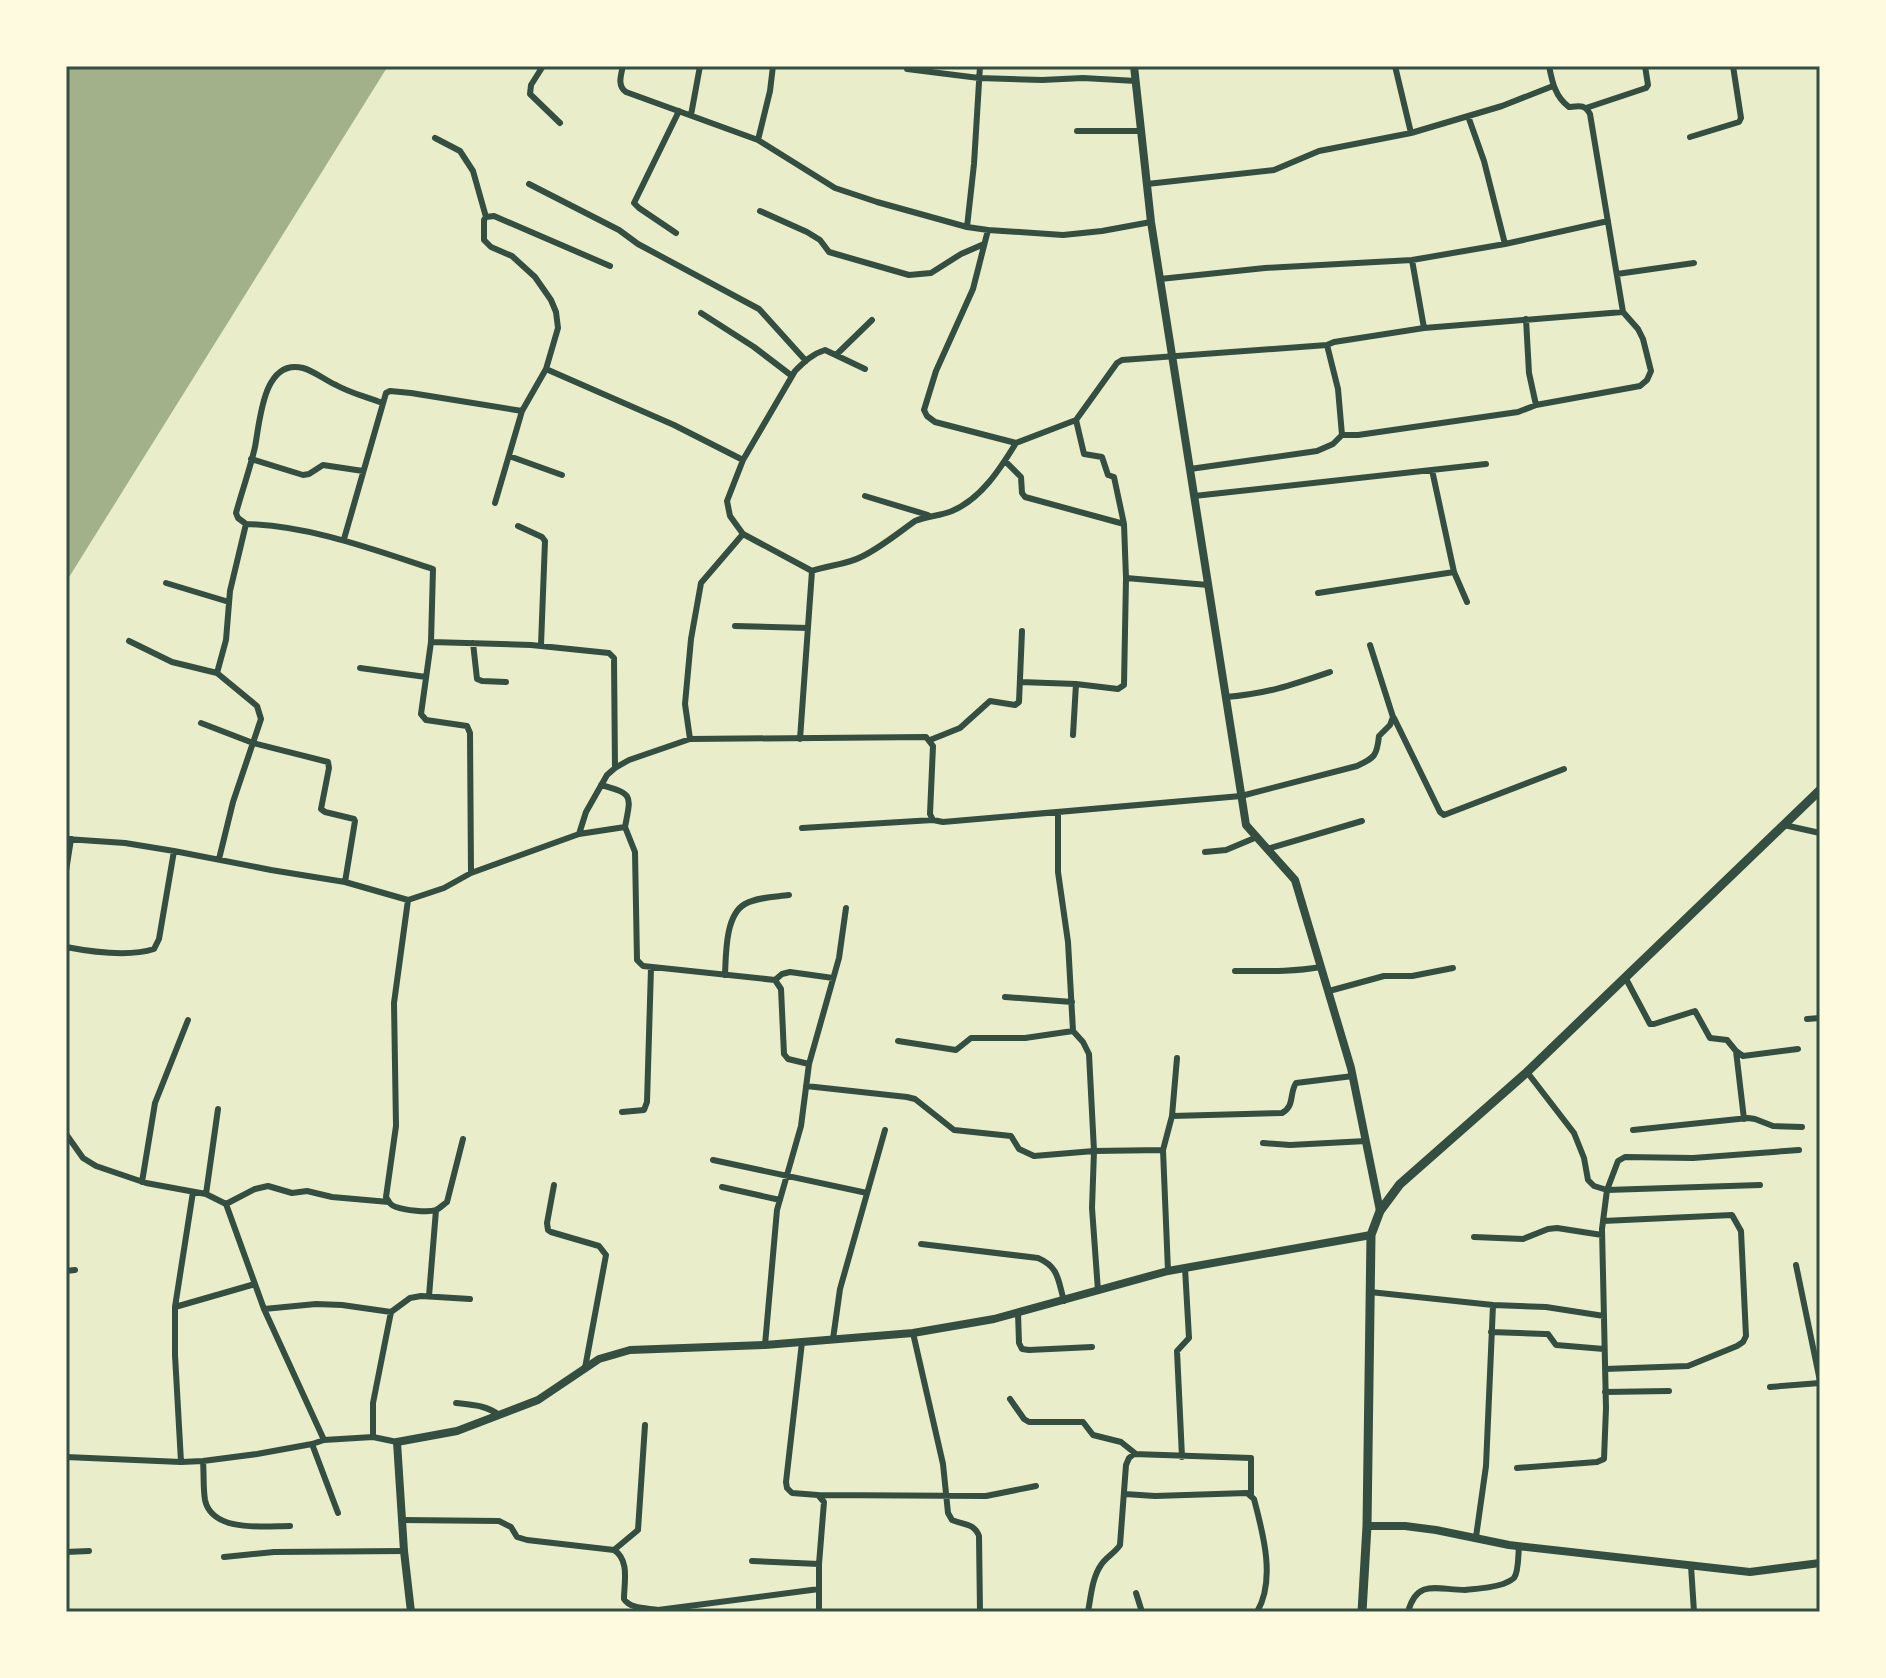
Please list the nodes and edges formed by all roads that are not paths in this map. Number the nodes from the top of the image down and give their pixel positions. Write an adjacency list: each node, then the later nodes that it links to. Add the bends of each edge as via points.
1 (543, 66): 19 (street, via 530,94)
2 (623, 66): 16 (street, via 623,90)
3 (700, 66): 17 (street)
4 (773, 66): 25 (street)
5 (980, 66): 12 (street)
6 (1134, 66): 13 (street)
7 (1395, 66): 22 (street)
8 (1549, 66): 14 (street)
9 (1645, 66): 15 (street, via 1646,88)
10 (1733, 66): 23 (street, via 1739,122)
11 (907, 69): 12 (street)
12 (979, 78): 13 (street); 32 (street)
13 (1136, 81): 21 (street)
14 (1553, 86): 15 (street, via 1565,105); 18 (street)
15 (1586, 108): 30 (street)
16 (679, 111): 17 (street); 34 (street, via 634,203)
17 (691, 115): 25 (street)
18 (1468, 116): 22 (street); 36 (street)
19 (560, 123)
20 (1077, 131): 21 (street)
21 (1141, 131): 27 (street)
22 (1411, 133): 27 (street, via 1319,151 1274,170)
23 (1690, 137)
24 (435, 138): 29 (street, via 460,151 473,171)
25 (758, 140): 32 (street, via 835,188)
26 (529, 184): 50 (street, via 759,309)
27 (1147, 184): 31 (street)
28 (760, 211): 35 (street, via 807,232 829,252 909,275 931,273)
29 (486, 217): 39 (street); 51 (street, via 487,243 535,277 556,312 558,328)
30 (1608, 221): 36 (street); 40 (street)
31 (1151, 222): 33 (street, via 1063,235); 41 (street)
32 (967, 227): 33 (street)
33 (988, 230): 35 (street)
34 (676, 233)
35 (984, 244): 59 (street, via 973,289 924,410 935,422)
36 (1505, 244): 37 (street)
37 (1412, 260): 41 (street); 46 (street)
38 (1694, 263): 40 (street)
39 (610, 266)
40 (1617, 274): 42 (street)
41 (1160, 279): 49 (street)
42 (1623, 312): 44 (street); 55 (street, via 1643,339 1651,371 1647,380 1640,386)
43 (701, 313): 53 (street)
44 (1526, 319): 46 (street); 55 (street)
45 (872, 320): 48 (street)
46 (1424, 328): 47 (street)
47 (1327, 345): 49 (street); 58 (street)
48 (836, 355): 50 (street, via 825,350); 52 (street)
49 (1172, 357): 57 (street, via 1117,363); 65 (street)
50 (806, 361): 53 (street)
51 (546, 369): 56 (street); 62 (street)
52 (865, 369)
53 (792, 376): 62 (street)
54 (382, 403): 56 (street, via 390,391); 61 (street, via 305,368 288,366 272,381); 67 (street)
55 (1536, 405): 58 (street)
56 (522, 411): 60 (street)
57 (1076, 420): 59 (street); 74 (street, via 1084,454 1102,457 1108,475 1114,477)
58 (1342, 435): 65 (street, via 1317,451)
59 (1016, 443): 63 (street)
60 (509, 456): 68 (street); 71 (street)
61 (251, 459): 67 (street, via 303,475 323,465); 73 (street, via 236,513)
62 (743, 460): 76 (street, via 727,501)
63 (1005, 461): 72 (street, via 968,502); 74 (street, via 1021,477 1025,497)
64 (1486, 464): 66 (street)
65 (1190, 469): 70 (street)
66 (1432, 470): 70 (street); 79 (street)
67 (363, 471): 77 (street)
68 (562, 475)
69 (865, 496): 72 (street)
70 (1194, 496): 82 (street)
71 (495, 503)
72 (931, 516): 78 (street, via 863,557)
73 (246, 524): 77 (street); 84 (street)
74 (1124, 524): 80 (street)
75 (518, 526): 92 (street, via 545,541)
76 (743, 534): 78 (street); 105 (street, via 701,583 685,704)
77 (344, 539): 90 (street, via 433,569)
78 (812, 571): 87 (street)
79 (1454, 572): 83 (street); 85 (street)
80 (1126, 578): 82 (street); 100 (street, via 1124,685 1118,689)
81 (166, 583): 84 (street)
82 (1208, 585): 101 (street)
83 (1318, 593)
84 (229, 602): 96 (street)
85 (1467, 602)
86 (735, 626): 87 (street)
87 (808, 628): 106 (street)
88 (1022, 631): 99 (street)
89 (129, 641): 96 (street, via 172,662)
90 (431, 642): 91 (street); 97 (street)
91 (473, 643): 92 (street); 98 (street, via 477,679)
92 (541, 645): 109 (street, via 612,654)
93 (1370, 645): 102 (street)
94 (360, 668): 97 (street)
95 (1330, 672): 101 (street, via 1256,695)
96 (217, 673): 108 (street, via 260,711)
97 (426, 677): 129 (street, via 423,719 467,726 470,733)
98 (506, 682)
99 (1020, 682): 100 (street); 107 (street, via 1015,705 990,701 960,728)
100 (1076, 684): 104 (street)
101 (1226, 697): 113 (street)
102 (1392, 715): 110 (street, via 1444,815); 113 (street, via 1370,760)
103 (201, 723): 108 (street)
104 (1073, 735)
105 (690, 739): 106 (street); 109 (street)
106 (800, 739): 107 (street)
107 (930, 740): 115 (street)
108 (253, 743): 127 (street); 130 (street, via 328,762 321,809 355,821)
109 (615, 768): 111 (street)
110 (1564, 769)
111 (601, 785): 118 (street, via 628,795); 121 (street)
112 (1820, 790): 117 (main road)
113 (1241, 796): 114 (street); 122 (street, via 1246,825)
114 (1058, 812): 115 (street); 145 (street, via 1058,872)
115 (933, 820): 119 (street)
116 (1362, 821): 124 (street)
117 (1784, 825): 120 (street); 140 (main road)
118 (625, 827): 121 (street); 136 (street, via 635,852 637,960)
119 (802, 828)
120 (1820, 833)
121 (579, 834): 129 (street)
122 (1257, 837): 124 (street); 126 (street)
123 (68, 839): 125 (street); 128 (street)
124 (1267, 849): 135 (street, via 1295,880)
125 (174, 851): 127 (street); 134 (street, via 154,949)
126 (1205, 852)
127 (219, 859): 130 (street)
128 (66, 871)
129 (471, 873): 132 (street)
130 (345, 882): 132 (street)
131 (789, 895): 139 (street, via 758,899 739,909 728,933)
132 (408, 900): 183 (street, via 394,1003 396,1126)
133 (846, 908): 141 (street)
134 (66, 947)
135 (1321, 967): 138 (street); 143 (street)
136 (651, 968): 139 (street); 159 (street, via 647,1102 644,1110)
137 (1453, 968): 143 (street, via 1384,976)
138 (1235, 971)
139 (725, 975): 142 (street)
140 (1625, 977): 152 (street, via 1650,1024 1695,1011 1710,1038 1727,1040); 155 (main road)
141 (833, 978): 142 (street, via 790,972); 154 (street)
142 (775, 980): 154 (street, via 781,989 784,1054)
143 (1329, 991): 156 (street)
144 (1005, 997): 145 (street)
145 (1072, 1002): 149 (street)
146 (1820, 1018): 147 (street)
147 (1807, 1019)
148 (188, 1020): 174 (street, via 155,1103)
149 (1073, 1031): 150 (street, via 971,1038 956,1050); 171 (street, via 1089,1054)
150 (898, 1041)
151 (1798, 1049): 152 (street, via 1743,1056)
152 (1736, 1051): 161 (street)
153 (1177, 1058): 160 (street)
154 (809, 1064): 157 (street)
155 (1527, 1072): 178 (street, via 1574,1133 1588,1180); 186 (main road, via 1400,1184)
156 (1353, 1076): 160 (street, via 1296,1083 1291,1105 1282,1113); 167 (street)
157 (806, 1086): 171 (street, via 915,1099 954,1130 1011,1136 1019,1149 1034,1156); 173 (street)
158 (218, 1109): 181 (street)
159 (622, 1112)
160 (1172, 1116): 169 (street)
161 (1744, 1119): 162 (street); 164 (street)
162 (1802, 1127)
163 (885, 1130): 180 (street)
164 (1633, 1130)
165 (66, 1134): 174 (street, via 89,1163)
166 (463, 1139): 185 (street, via 447,1202)
167 (1366, 1141): 168 (street); 186 (street)
168 (1263, 1143)
169 (1163, 1150): 171 (street); 196 (street)
170 (1799, 1150): 178 (street, via 1625,1157 1618,1161)
171 (1094, 1151): 198 (street)
172 (713, 1160): 173 (street)
173 (787, 1175): 180 (street); 182 (street)
174 (142, 1182): 179 (street)
175 (554, 1185): 216 (street, via 548,1230 599,1246 606,1255)
176 (1760, 1185): 178 (street)
177 (722, 1187): 182 (street)
178 (1607, 1190): 187 (street)
179 (193, 1192): 181 (street); 204 (street)
180 (867, 1193): 211 (street, via 840,1289)
181 (206, 1194): 184 (street)
182 (780, 1200): 213 (street)
183 (389, 1202): 184 (street, via 268,1186); 185 (street)
184 (226, 1204): 197 (street)
185 (436, 1210): 200 (street)
186 (1380, 1211): 188 (main road)
187 (1603, 1221): 189 (street); 217 (street, via 1732,1215 1741,1231 1746,1336 1737,1346 1688,1366)
188 (1371, 1235): 193 (street); 199 (main road)
189 (1602, 1235): 190 (street, via 1557,1228 1523,1239); 208 (street)
190 (1474, 1237)
191 (921, 1244): 202 (street, via 1038,1258 1056,1271)
192 (1796, 1265): 218 (street)
193 (1185, 1268): 196 (street); 232 (street, via 1189,1338 1177,1351)
194 (75, 1270): 195 (street)
195 (66, 1271)
196 (1168, 1271): 198 (street)
197 (255, 1284): 204 (street); 205 (street)
198 (1098, 1291): 202 (street)
199 (1370, 1292): 203 (street); 244 (main road)
200 (429, 1296): 201 (street); 206 (street, via 410,1298)
201 (470, 1299)
202 (1064, 1301): 207 (street)
203 (1493, 1305): 208 (street); 209 (street)
204 (175, 1307): 234 (street)
205 (264, 1309): 206 (street, via 329,1304); 227 (street)
206 (391, 1312): 226 (street, via 373,1403)
207 (1018, 1313): 210 (street); 214 (street, via 1022,1349)
208 (1604, 1316): 215 (street)
209 (1491, 1332): 215 (street, via 1548,1334 1556,1345); 245 (street, via 1486,1466)
210 (913, 1333): 211 (street); 240 (street)
211 (833, 1339): 212 (street)
212 (802, 1342): 213 (street); 238 (street, via 786,1482 792,1493)
213 (765, 1345): 216 (street, via 630,1350)
214 (1092, 1347)
215 (1604, 1349): 217 (street)
216 (585, 1368): 224 (street, via 538,1400)
217 (1605, 1369): 221 (street)
218 (1820, 1382): 219 (street)
219 (1770, 1387)
220 (1669, 1391): 221 (street)
221 (1605, 1392): 235 (street, via 1604,1459)
222 (1010, 1399): 230 (street, via 1029,1422 1083,1422 1093,1435 1121,1442)
223 (456, 1403): 224 (street)
224 (499, 1415): 228 (street, via 457,1431)
225 (645, 1425): 247 (street, via 638,1530)
226 (373, 1437): 227 (street); 228 (street)
227 (324, 1440): 229 (street)
228 (397, 1442): 242 (street)
229 (312, 1444): 233 (street); 241 (street)
230 (1136, 1454): 232 (street); 237 (street, via 1126,1465)
231 (66, 1457): 234 (street)
232 (1182, 1457): 239 (street, via 1251,1458)
233 (203, 1461): 234 (street); 243 (street, via 205,1501 217,1518 233,1525)
234 (181, 1462)
235 (1517, 1468)
236 (1036, 1486): 240 (street, via 986,1496)
237 (1125, 1494): 239 (street); 261 (street, via 1120,1545 1094,1578)
238 (818, 1495): 240 (street); 254 (street, via 824,1502)
239 (1251, 1495): 263 (street, via 1266,1547 1264,1600)
240 (946, 1496): 260 (street, via 952,1520 977,1529)
241 (338, 1513)
242 (402, 1520): 247 (street, via 499,1521 527,1540); 249 (street)
243 (290, 1526)
244 (1367, 1526): 245 (street); 264 (main road)
245 (1476, 1537): 246 (street)
246 (1519, 1546): 255 (street); 265 (street, via 1516,1572 1508,1582 1465,1590 1421,1590)
247 (614, 1550): 256 (street, via 624,1561 624,1599 632,1606 658,1610)
248 (89, 1551): 250 (street)
249 (404, 1551): 251 (street); 258 (street)
250 (66, 1552)
251 (224, 1557)
252 (752, 1561): 254 (street)
253 (1820, 1563): 255 (street, via 1750,1572)
254 (819, 1564): 256 (street)
255 (1691, 1566): 266 (street)
256 (819, 1589): 259 (street)
257 (1136, 1593): 262 (street)
258 (411, 1612)
259 (819, 1612)
260 (980, 1612)
261 (1088, 1612)
262 (1142, 1612)
263 (1257, 1612)
264 (1362, 1612)
265 (1408, 1612)
266 (1694, 1612)

